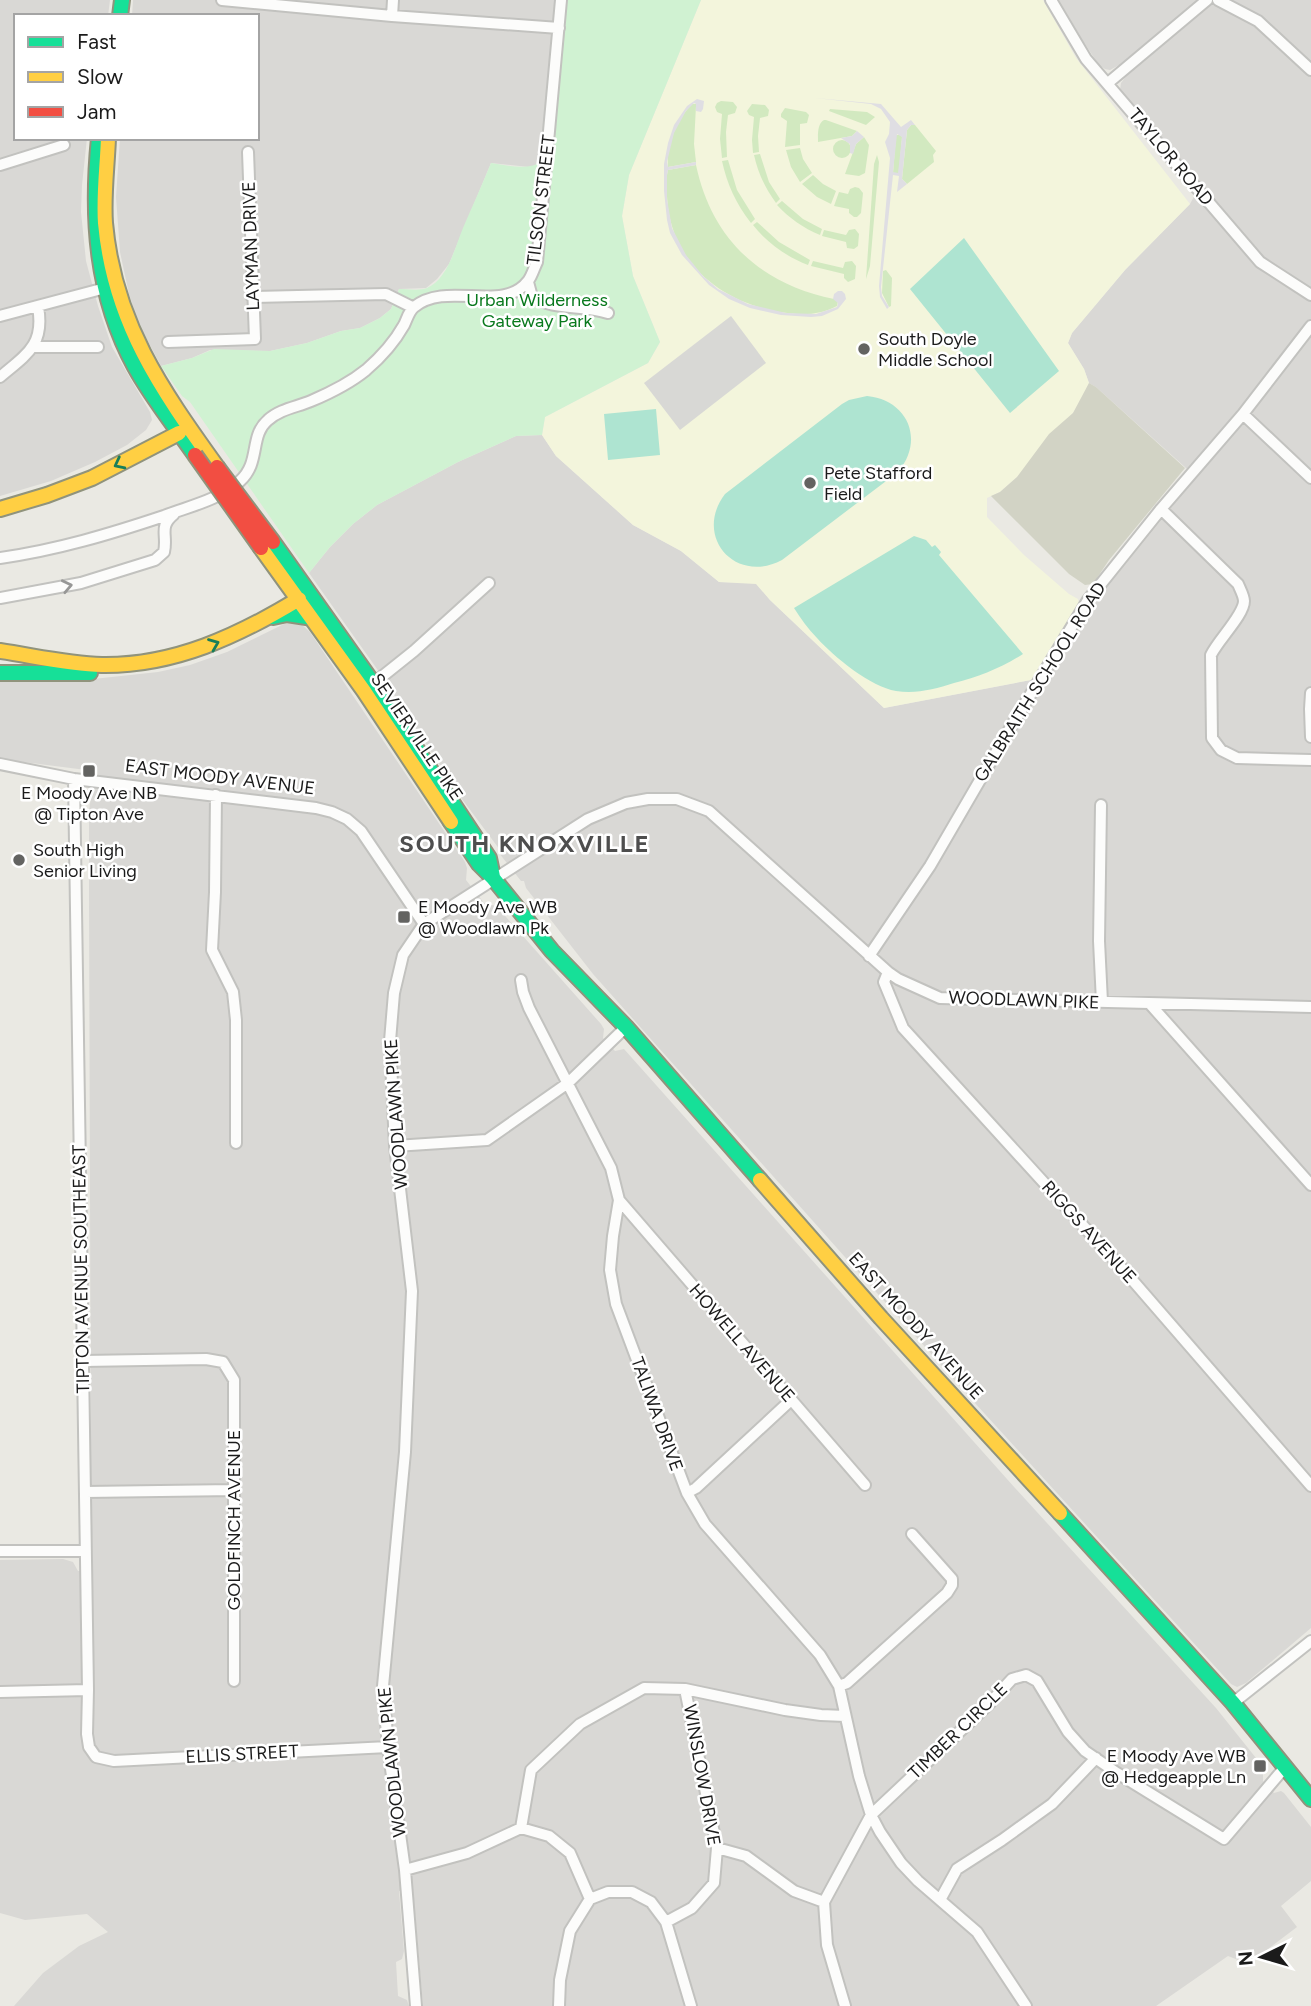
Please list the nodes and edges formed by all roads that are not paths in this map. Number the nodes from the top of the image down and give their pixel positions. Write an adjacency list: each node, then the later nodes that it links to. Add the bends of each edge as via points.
1 (222, 0): 7 (street)
2 (393, 0): 7 (street)
3 (561, 0): 8 (street, TILSON STREET)
4 (1051, 0): 10 (street, TAYLOR ROAD, via 1086,59)
5 (1207, 0): 10 (street)
6 (1218, 0): 9 (street, via 1258,21)
7 (392, 16): 8 (street)
8 (559, 27): 16 (street, TILSON STREET, via 537,262)
9 (1311, 70)
10 (1108, 83): 18 (street, TAYLOR ROAD, via 1260,262)
11 (99, 140): 17 (main road, SEVIERVILLE PIKE, via 94,202 97,255)
12 (108, 140): 17 (main road, SEVIERVILLE PIKE, via 104,201)
13 (65, 145): 15 (street)
14 (248, 152): 19 (street, LAYMAN DRIVE)
15 (0, 165)
16 (528, 282): 21 (street, TILSON STREET, via 510,294 446,294); 22 (street, via 532,297 543,303)
17 (109, 287): 20 (street); 30 (main road, SEVIERVILLE PIKE, via 128,355 148,388)
18 (1311, 295)
19 (252, 297): 21 (street, via 386,294); 25 (street, LAYMAN DRIVE, via 255,339)
20 (38, 307): 23 (street); 26 (street, via 40,333)
21 (412, 307): 34 (street, via 403,327 367,369 342,387 269,419 258,434 251,468 239,482)
22 (608, 313)
23 (0, 316)
24 (1311, 326): 29 (street, GALBRAITH SCHOOL ROAD)
25 (168, 342)
26 (33, 347): 27 (street); 28 (street)
27 (98, 347)
28 (0, 377)
29 (1243, 414): 31 (street); 33 (street, GALBRAITH SCHOOL ROAD)
30 (185, 430): 32 (main road, one-way to 32, via 92,478); 37 (main road, SEVIERVILLE PIKE, bridge, via 217,467); 37 (main road, SEVIERVILLE PIKE, bridge, via 195,455)
31 (1311, 478)
32 (0, 509)
33 (1161, 509): 50 (street, via 1238,584 1244,601 1211,654 1212,737 1221,750 1237,758); 57 (street, GALBRAITH SCHOOL ROAD, via 1088,600)
34 (176, 512): 35 (street); 36 (street)
35 (145, 523): 36 (street); 38 (street, via 66,546)
36 (163, 531): 41 (street, one-way to 36, via 80,583 155,559 166,549)
37 (267, 545): 40 (main road, SEVIERVILLE PIKE)
38 (0, 558)
39 (489, 583): 47 (street)
40 (304, 595): 42 (main road, SEVIERVILLE PIKE); 43 (main road); 47 (main road, SEVIERVILLE PIKE)
41 (0, 598)
42 (313, 618): 43 (main road, via 281,614); 47 (main road, SEVIERVILLE PIKE)
43 (259, 623): 45 (main road, one-way to 43, via 208,647)
44 (0, 650): 45 (main road, via 103,665)
45 (149, 662): 46 (main road, via 101,673)
46 (0, 673)
47 (368, 687): 55 (main road, SEVIERVILLE PIKE, via 478,864)
48 (1311, 693): 49 (street)
49 (1311, 737)
50 (1311, 760)
51 (0, 764): 52 (street, EAST MOODY AVENUE)
52 (74, 779): 53 (street, EAST MOODY AVENUE); 69 (street, TIPTON AVENUE SOUTHEAST)
53 (216, 795): 56 (street, EAST MOODY AVENUE, via 316,808 347,819 367,839); 65 (street, via 212,950 233,992)
54 (1101, 805): 60 (street)
55 (493, 878): 56 (street, WOODLAWN PIKE); 57 (street, WOODLAWN PIKE, via 589,819 626,803 677,799 709,811); 63 (main road, EAST MOODY AVENUE, via 552,951)
56 (424, 924): 66 (street, WOODLAWN PIKE, via 403,955 394,993 390,1041)
57 (870, 956): 58 (street, WOODLAWN PIKE)
58 (888, 972): 60 (street, WOODLAWN PIKE, via 940,998); 72 (street, RIGGS AVENUE, via 884,982 903,1028 1128,1275)
59 (521, 980): 64 (street, TALIWA DRIVE, via 529,1007)
60 (1102, 1002): 61 (street, WOODLAWN PIKE)
61 (1150, 1004): 62 (street, WOODLAWN PIKE); 67 (street)
62 (1311, 1007)
63 (626, 1027): 64 (street); 85 (main road, EAST MOODY AVENUE, via 881,1318)
64 (568, 1083): 66 (street, via 488,1140); 68 (street, TALIWA DRIVE, via 611,1168)
65 (236, 1143)
66 (395, 1146): 87 (street, WOODLAWN PIKE, via 412,1291 405,1452 383,1686)
67 (1311, 1185)
68 (619, 1200): 70 (street, HOWELL AVENUE); 75 (street, TALIWA DRIVE, via 610,1269 616,1304)
69 (83, 1361): 73 (street, GOLDFINCH AVENUE, via 223,1362 234,1380); 74 (street, TIPTON AVENUE SOUTHEAST)
70 (791, 1399): 71 (street, HOWELL AVENUE); 75 (street)
71 (865, 1485)
72 (1311, 1486)
73 (235, 1490): 74 (street); 80 (street, GOLDFINCH AVENUE)
74 (85, 1492): 77 (street, TIPTON AVENUE SOUTHEAST)
75 (687, 1493): 81 (street, TALIWA DRIVE, via 705,1524 820,1655)
76 (912, 1534): 81 (street, via 952,1579 952,1585)
77 (86, 1550): 78 (street); 83 (street, TIPTON AVENUE SOUTHEAST)
78 (0, 1551)
79 (1311, 1641): 85 (street)
80 (234, 1681)
81 (839, 1686): 86 (street, TALIWA DRIVE)
82 (685, 1689): 86 (street, via 785,1710); 93 (street, via 644,1688 580,1724 531,1770); 94 (street, WINSLOW DRIVE)
83 (88, 1690): 84 (street); 88 (street, TIPTON AVENUE SOUTHEAST, via 87,1734)
84 (0, 1692)
85 (1234, 1703): 90 (main road, EAST MOODY AVENUE)
86 (845, 1716): 92 (street, TALIWA DRIVE)
87 (388, 1747): 88 (street, ELLIS STREET, via 114,1761); 95 (street, WOODLAWN PIKE)
88 (96, 1757)
89 (1096, 1758): 90 (street, via 1224,1839); 92 (street, TIMBER CIRCLE, via 1069,1732 1037,1681 1026,1675 1012,1679); 97 (street, via 1052,1804 957,1869)
90 (1286, 1766): 91 (main road, EAST MOODY AVENUE)
91 (1311, 1798)
92 (871, 1815): 97 (street, TALIWA DRIVE, via 901,1863); 98 (street)
93 (521, 1828): 95 (street, via 467,1853); 96 (street, via 549,1836 570,1853)
94 (717, 1848): 98 (street, via 746,1856 794,1891); 99 (street, WINSLOW DRIVE, via 714,1883 692,1908)
95 (405, 1870): 100 (street, WOODLAWN PIKE)
96 (590, 1899): 99 (street, via 608,1892 632,1892 651,1902); 101 (street, via 570,1931)
97 (940, 1900): 104 (street, TALIWA DRIVE, via 977,1932)
98 (824, 1902): 103 (street, via 827,1945)
99 (666, 1922): 102 (street)
100 (416, 2006)
101 (559, 2006)
102 (691, 2006)
103 (845, 2006)
104 (1026, 2006)

